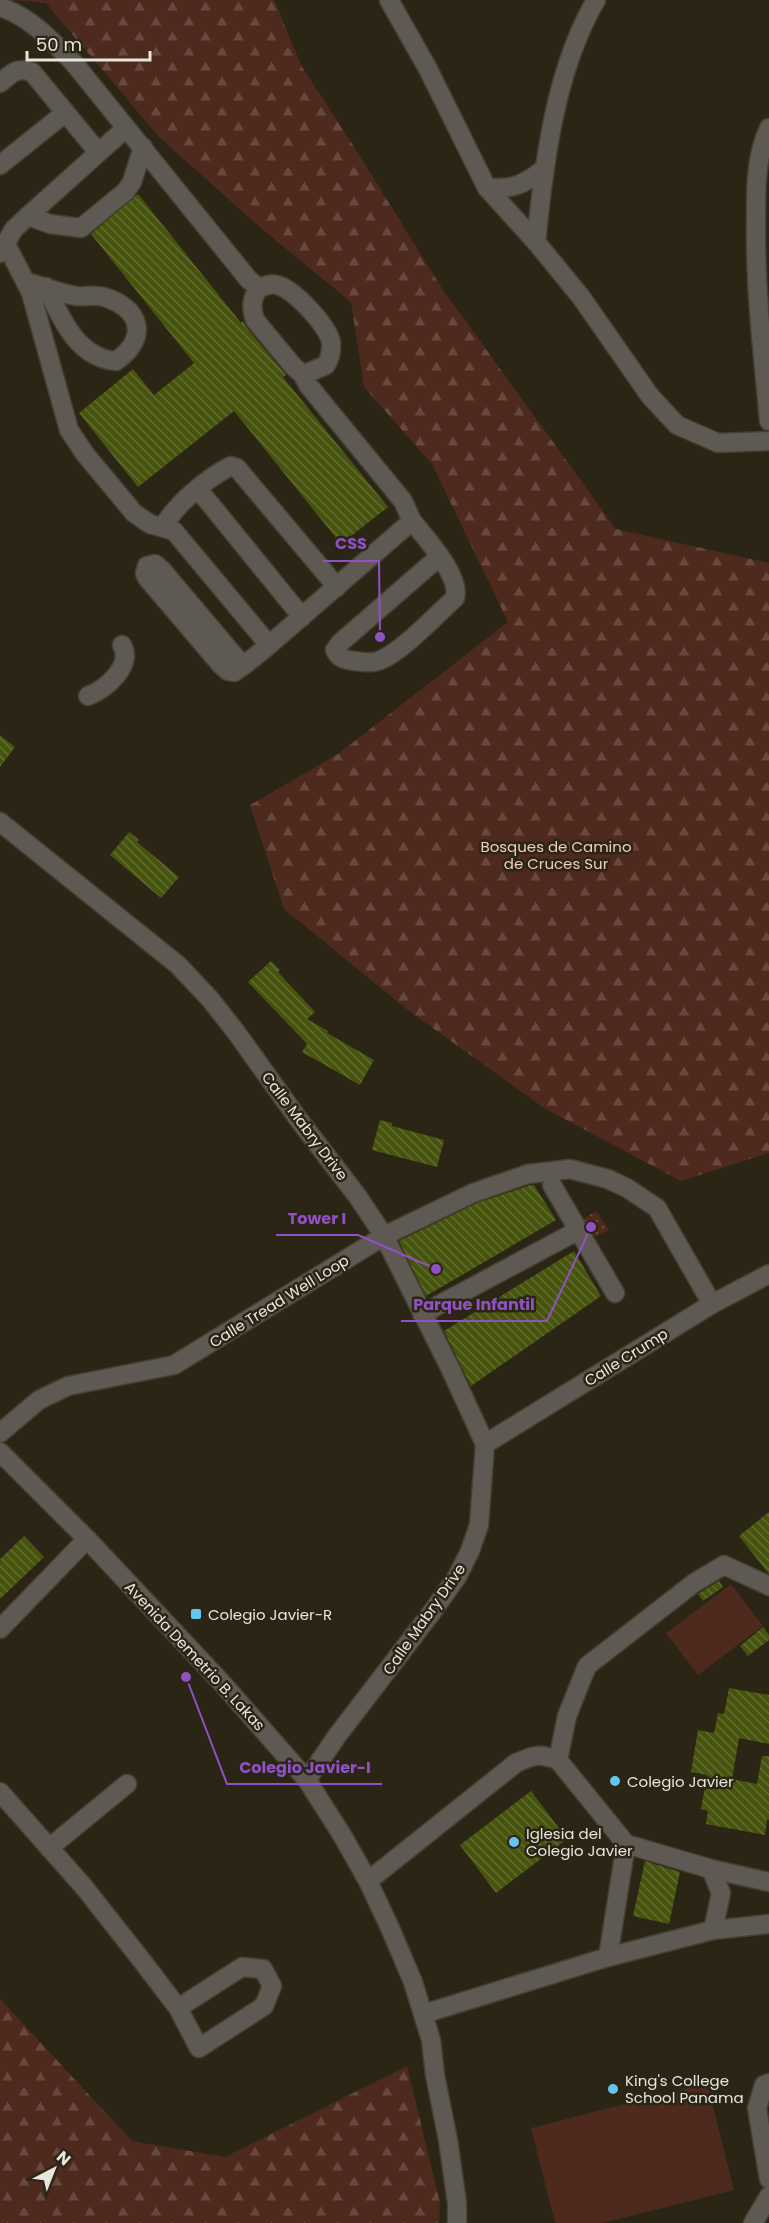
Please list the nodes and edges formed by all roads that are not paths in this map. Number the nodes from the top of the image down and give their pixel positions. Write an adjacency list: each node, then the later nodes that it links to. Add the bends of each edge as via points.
1 (389, 0): 12 (street)
2 (596, 0): 11 (street, via 582,24 562,80)
3 (0, 7): 6 (street, via 45,34)
4 (0, 83): 5 (street, via 13,72 32,72)
5 (66, 114): 9 (street); 10 (street)
6 (126, 128): 8 (street); 9 (street)
7 (769, 128): 20 (street, via 756,176 755,263)
8 (143, 147): 13 (street, via 126,191 81,228); 18 (street)
9 (98, 152): 13 (street)
10 (0, 165)
11 (544, 169): 12 (street, via 525,183 508,189); 14 (street)
12 (487, 188): 14 (street)
13 (28, 216): 15 (street, via 14,229)
14 (536, 242): 21 (street, via 581,297 650,396 677,425 718,443)
15 (3, 249): 16 (street)
16 (26, 282): 17 (street); 24 (street, via 69,430 134,513 150,524)
17 (46, 287): 17 (street, via 77,296 102,296 133,315 138,335 127,353 116,361 93,356 64,324)
18 (258, 288): 19 (street, via 253,295 255,320); 19 (street, via 276,285 289,290 328,334 331,356 326,365)
19 (303, 375): 23 (street, via 403,501)
20 (769, 421)
21 (769, 441)
22 (198, 489): 24 (street, via 173,511); 26 (street, via 231,466 237,468); 27 (street)
23 (411, 521): 25 (street); 26 (street)
24 (163, 526): 29 (street, via 174,531)
25 (440, 557): 25 (street, via 454,582 455,598 400,648 378,661 360,662 338,656 335,650 339,644)
26 (337, 587): 27 (street)
27 (302, 617): 29 (street)
28 (122, 645): 31 (street, via 126,662 105,686)
29 (269, 645): 30 (street)
30 (243, 666): 30 (street, via 234,672 221,665 147,578 147,566 155,564 162,570)
31 (88, 696)
32 (0, 822): 35 (street, Calle Mabry Drive, via 178,964 210,999)
33 (552, 1185): 34 (street)
34 (577, 1231): 37 (street); 39 (street)
35 (384, 1236): 38 (street, Calle Tread Well Loop, via 473,1193 528,1174 570,1169 608,1179 657,1208); 39 (street, Calle Mabry Drive); 40 (street, Calle Tread Well Loop, via 174,1365 68,1386 39,1400)
36 (769, 1274): 38 (street, Calle Crump)
37 (615, 1293)
38 (712, 1304): 41 (street, Calle Crump)
39 (422, 1314): 41 (street, Calle Mabry Drive)
40 (0, 1432)
41 (485, 1444): 47 (street, Calle Mabry Drive, via 479,1525 457,1577)
42 (0, 1452): 43 (street, Avenida Demetrio B. Lakas)
43 (87, 1539): 45 (street); 47 (street, Avenida Demetrio B. Lakas)
44 (769, 1586): 46 (street, via 724,1565 694,1583 587,1666 567,1716)
45 (0, 1629)
46 (558, 1760): 50 (street); 53 (street, via 542,1754 516,1763)
47 (307, 1780): 53 (street, Avenida Demetrio B. Lakas)
48 (127, 1784): 51 (street)
49 (0, 1792): 51 (street)
50 (626, 1844): 52 (street); 57 (street)
51 (49, 1848): 58 (street)
52 (711, 1869): 54 (street); 56 (street, via 721,1893)
53 (368, 1881): 59 (street, Avenida Demetrio B. Lakas)
54 (769, 1882)
55 (769, 1924): 56 (street)
56 (713, 1930): 57 (street)
57 (608, 1958): 59 (street)
58 (178, 2008): 58 (street, via 242,1967 263,1969 272,1986 264,2006 200,2048)
59 (423, 2014): 63 (street, Avenida Demetrio B. Lakas, via 448,2140)
60 (769, 2083): 61 (street, via 764,2085 757,2108)
61 (769, 2179)
62 (769, 2196): 64 (street)
63 (457, 2223)
64 (753, 2223)

